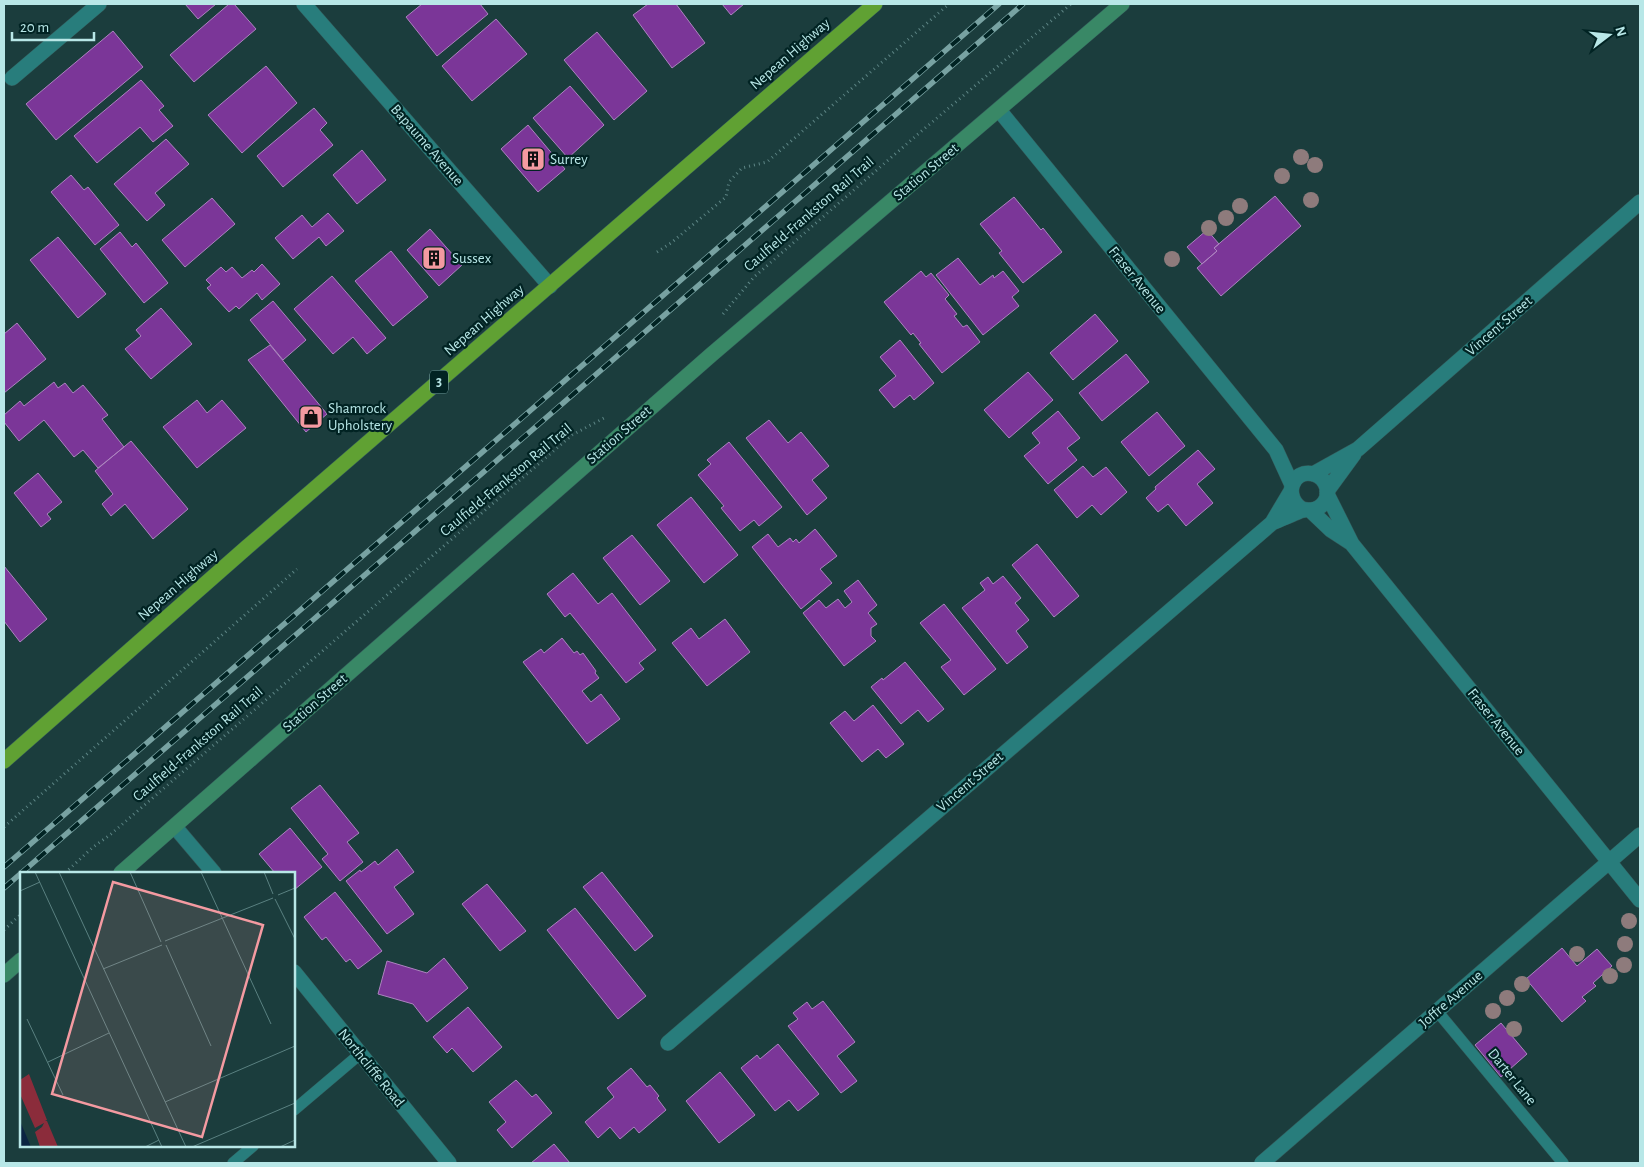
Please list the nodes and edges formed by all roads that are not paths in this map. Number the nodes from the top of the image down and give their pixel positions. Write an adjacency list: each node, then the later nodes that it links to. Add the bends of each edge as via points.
1 (100, 4): 5 (street)
2 (304, 4): 8 (street, Bapaume Avenue)
3 (875, 4): 8 (highway, Nepean Highway / 3)
4 (1122, 4): 6 (street, Station Street)
5 (12, 78)
6 (999, 110): 10 (street, Fraser Avenue); 18 (street, Station Street, via 722,345)
7 (1640, 202): 9 (street, Vincent Street)
8 (550, 286): 17 (highway, Nepean Highway / 3)
9 (1358, 449): 11 (street, Vincent Street); 13 (street, Vincent Street)
10 (1276, 450): 11 (street, Fraser Avenue); 12 (street, Fraser Avenue)
11 (1312, 474): 12 (street, via 1296,479); 13 (street, via 1323,480)
12 (1291, 488): 14 (street, via 1295,503); 15 (street, Vincent Street)
13 (1327, 493): 14 (street, via 1320,506); 16 (street, Fraser Avenue)
14 (1307, 510): 15 (street, Vincent Street); 16 (street, Fraser Avenue)
15 (1272, 523): 28 (street, Vincent Street)
16 (1352, 544): 20 (street, Fraser Avenue)
17 (4, 760)
18 (175, 827): 21 (street, Station Street); 22 (street)
19 (1640, 835): 20 (street, Joffre Avenue)
20 (1609, 862): 23 (street, Fraser Avenue); 27 (street, Joffre Avenue)
21 (122, 872)
22 (213, 872)
23 (1640, 900)
24 (20, 961): 26 (street)
25 (295, 973): 29 (street, Northcliffe Road)
26 (4, 975)
27 (1437, 1011): 34 (street, Joffre Avenue); 35 (lane, Darter Lane)
28 (668, 1043)
29 (360, 1054): 30 (lane); 33 (street, Northcliffe Road)
30 (295, 1109)
31 (251, 1147): 32 (lane)
32 (232, 1163)
33 (449, 1163)
34 (1262, 1163)
35 (1563, 1163)

